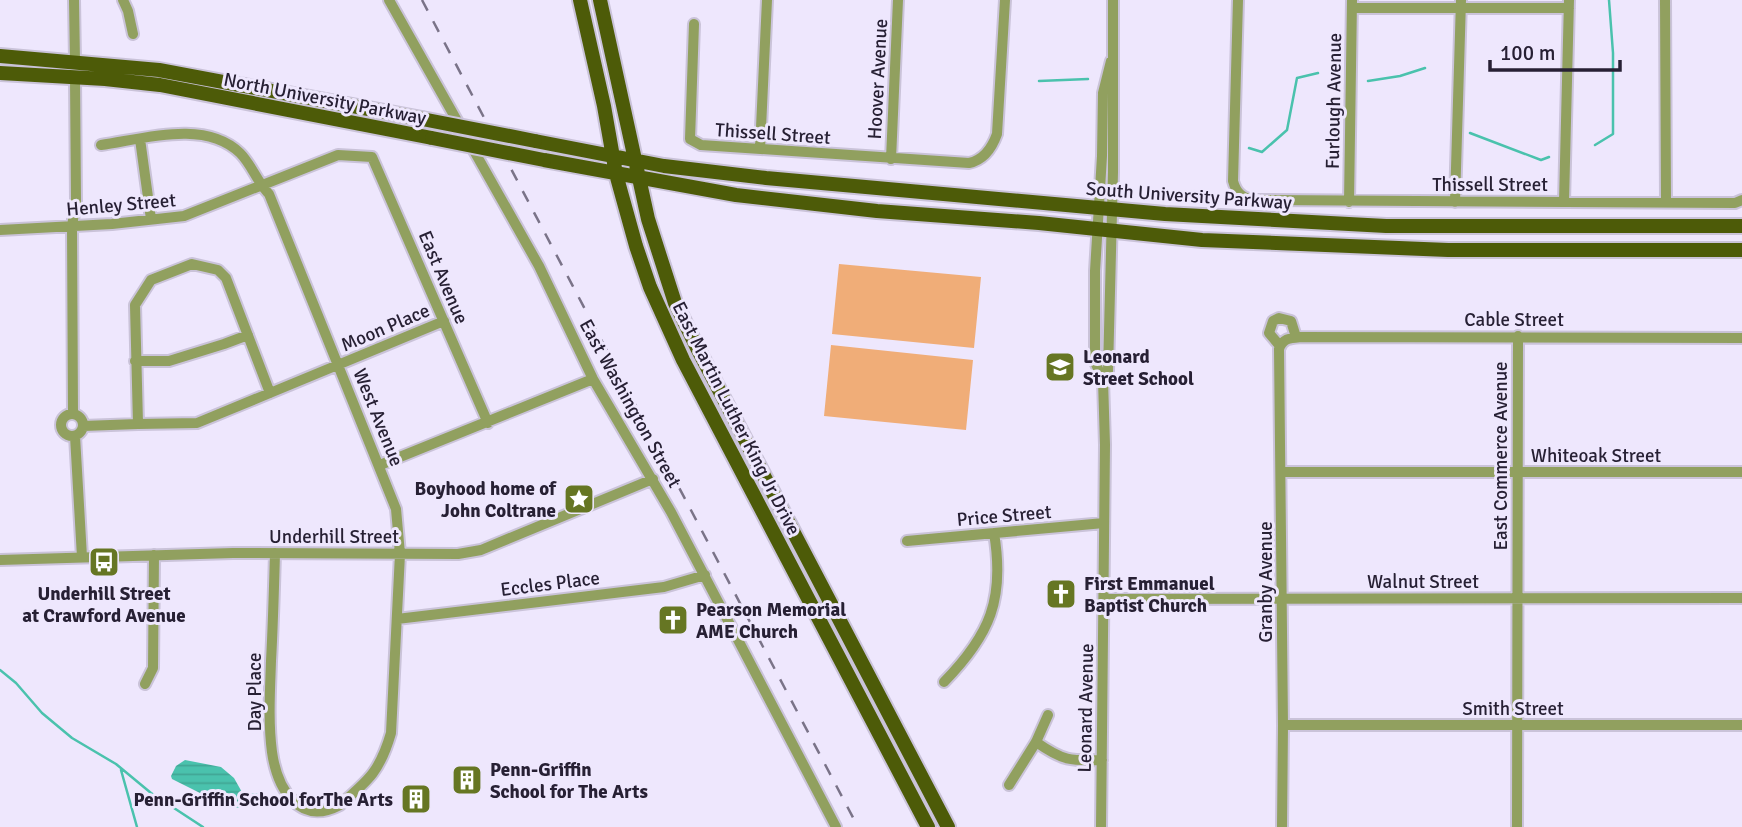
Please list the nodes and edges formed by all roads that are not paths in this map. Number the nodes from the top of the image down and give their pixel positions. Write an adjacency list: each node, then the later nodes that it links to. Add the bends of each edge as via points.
1 (74, 0): 18 (street)
2 (123, 0): 16 (street)
3 (389, 0): 51 (street, East Washington Street, via 540,266)
4 (580, 0): 25 (main road, East Martin Luther King Jr Drive)
5 (600, 0): 27 (main road, East Martin Luther King Jr Drive)
6 (767, 0): 23 (street)
7 (898, 0): 26 (street, Hoover Avenue)
8 (1005, 0): 26 (street, Thissell Street, via 997,134 989,150 969,163)
9 (1113, 0): 36 (street, Leonard Avenue)
10 (1238, 0): 32 (street, Thissell Street, via 1233,181 1238,194 1252,200)
11 (1665, 0): 35 (street)
12 (1352, 4): 13 (street); 32 (street, Furlough Avenue)
13 (1461, 4): 14 (street); 33 (street)
14 (1569, 4): 34 (street)
15 (694, 24): 23 (street, Thissell Street, via 690,139 701,145)
16 (133, 34)
17 (0, 56): 18 (main road, North University Parkway)
18 (75, 61): 25 (main road, North University Parkway, bridge, via 190,75)
19 (0, 73): 20 (main road, North University Parkway)
20 (75, 78): 28 (main road, North University Parkway, bridge, via 160,85); 38 (street)
21 (140, 139): 22 (street, West Avenue); 30 (street, West Avenue, via 195,134 222,142 240,153); 37 (street)
22 (101, 145)
23 (760, 149): 26 (street, Thissell Street)
24 (360, 155): 30 (street, Henley Street, via 338,155); 44 (street, East Avenue, via 375,159)
25 (612, 156): 27 (main road, North University Parkway); 28 (main road, East Martin Luther King Jr Drive)
26 (891, 159)
27 (636, 160): 29 (main road, East Martin Luther King Jr Drive); 36 (main road, South University Parkway, via 766,178)
28 (616, 174): 29 (main road, North University Parkway); 89 (main road, East Martin Luther King Jr Drive, via 650,287 683,360)
29 (640, 178): 40 (main road, via 864,210); 90 (main road, East Martin Luther King Jr Drive, via 660,260 681,314)
30 (261, 187): 37 (street, Henley Street, via 184,216); 50 (street, West Avenue, via 269,194)
31 (1742, 200): 35 (street, Thissell Street)
32 (1349, 202): 33 (street, Thissell Street)
33 (1455, 202): 34 (street, Thissell Street)
34 (1564, 202): 35 (street, Thissell Street)
35 (1666, 202)
36 (1105, 210): 39 (main road, South University Parkway, via 1386,226); 40 (street, Leonard Avenue); 42 (street, Leonard Avenue)
37 (151, 219): 38 (street, Henley Street)
38 (72, 226): 41 (street, Henley Street); 54 (street)
39 (1742, 226)
40 (1096, 229): 42 (main road); 52 (street, Leonard Avenue, via 1096,362)
41 (0, 230)
42 (1111, 231): 43 (main road, via 1202,240 1434,250); 52 (street, Leonard Avenue, via 1108,371)
43 (1742, 250)
44 (443, 321): 50 (street, Moon Place); 55 (street, East Avenue)
45 (248, 335): 49 (street, via 169,361); 49 (street, via 226,278 218,270 191,264 151,280 135,305); 53 (street)
46 (1518, 336): 47 (street, Cable Street); 48 (street, Cable Street); 61 (street, East Commerce Avenue)
47 (1742, 338)
48 (1287, 341): 60 (street, Granby Avenue)
49 (135, 361): 56 (street)
50 (339, 365): 53 (street, Moon Place); 59 (street, West Avenue)
51 (593, 379): 55 (street); 63 (street, East Washington Street)
52 (1103, 380): 64 (street, Leonard Avenue)
53 (270, 393): 56 (street, Moon Place, via 197,423)
54 (73, 413): 57 (street); 58 (street, via 56,425)
55 (488, 423): 59 (street)
56 (138, 424): 57 (street, Moon Place)
57 (83, 426): 58 (street)
58 (75, 436): 70 (street)
59 (380, 465): 68 (street, West Avenue, via 396,509)
60 (1282, 472): 61 (street, Whiteoak Street); 73 (street, Granby Avenue)
61 (1518, 472): 62 (street, Whiteoak Street); 76 (street, East Commerce Avenue)
62 (1742, 472)
63 (653, 479): 68 (street, Underhill Street, via 481,550); 72 (street, East Washington Street)
64 (1104, 523): 65 (street, Price Street); 75 (street, Leonard Avenue)
65 (993, 533): 66 (street, Price Street); 78 (street, via 999,563 995,606 978,639)
66 (907, 541)
67 (275, 553): 68 (street, Underhill Street); 69 (street, Underhill Street); 87 (street, Day Place, via 272,753 282,787 294,807)
68 (400, 554): 77 (street, West Avenue)
69 (154, 555): 70 (street, Underhill Street); 79 (street, via 153,668)
70 (82, 558): 71 (street, Underhill Street)
71 (0, 560)
72 (705, 575): 77 (street, Eccles Place, via 664,587); 88 (street, East Washington Street)
73 (1282, 598): 75 (street, Walnut Street); 76 (street, Walnut Street); 81 (street, Granby Avenue)
74 (1742, 598): 76 (street, Walnut Street)
75 (1104, 599): 85 (street, Leonard Avenue)
76 (1517, 599): 82 (street, East Commerce Avenue)
77 (397, 619): 87 (street, West Avenue, via 391,733 385,754 369,780 330,814)
78 (944, 682)
79 (145, 684)
80 (1048, 715): 84 (street)
81 (1283, 725): 82 (street, Smith Street); 92 (street, Granby Avenue)
82 (1517, 725): 83 (street, Smith Street); 93 (street, East Commerce Avenue)
83 (1742, 725)
84 (1036, 743): 85 (street, via 1068,760); 86 (street)
85 (1102, 760): 91 (street, Leonard Avenue)
86 (1009, 785)
87 (309, 818)
88 (836, 827)
89 (928, 827)
90 (948, 827)
91 (1101, 827)
92 (1282, 827)
93 (1517, 827)

